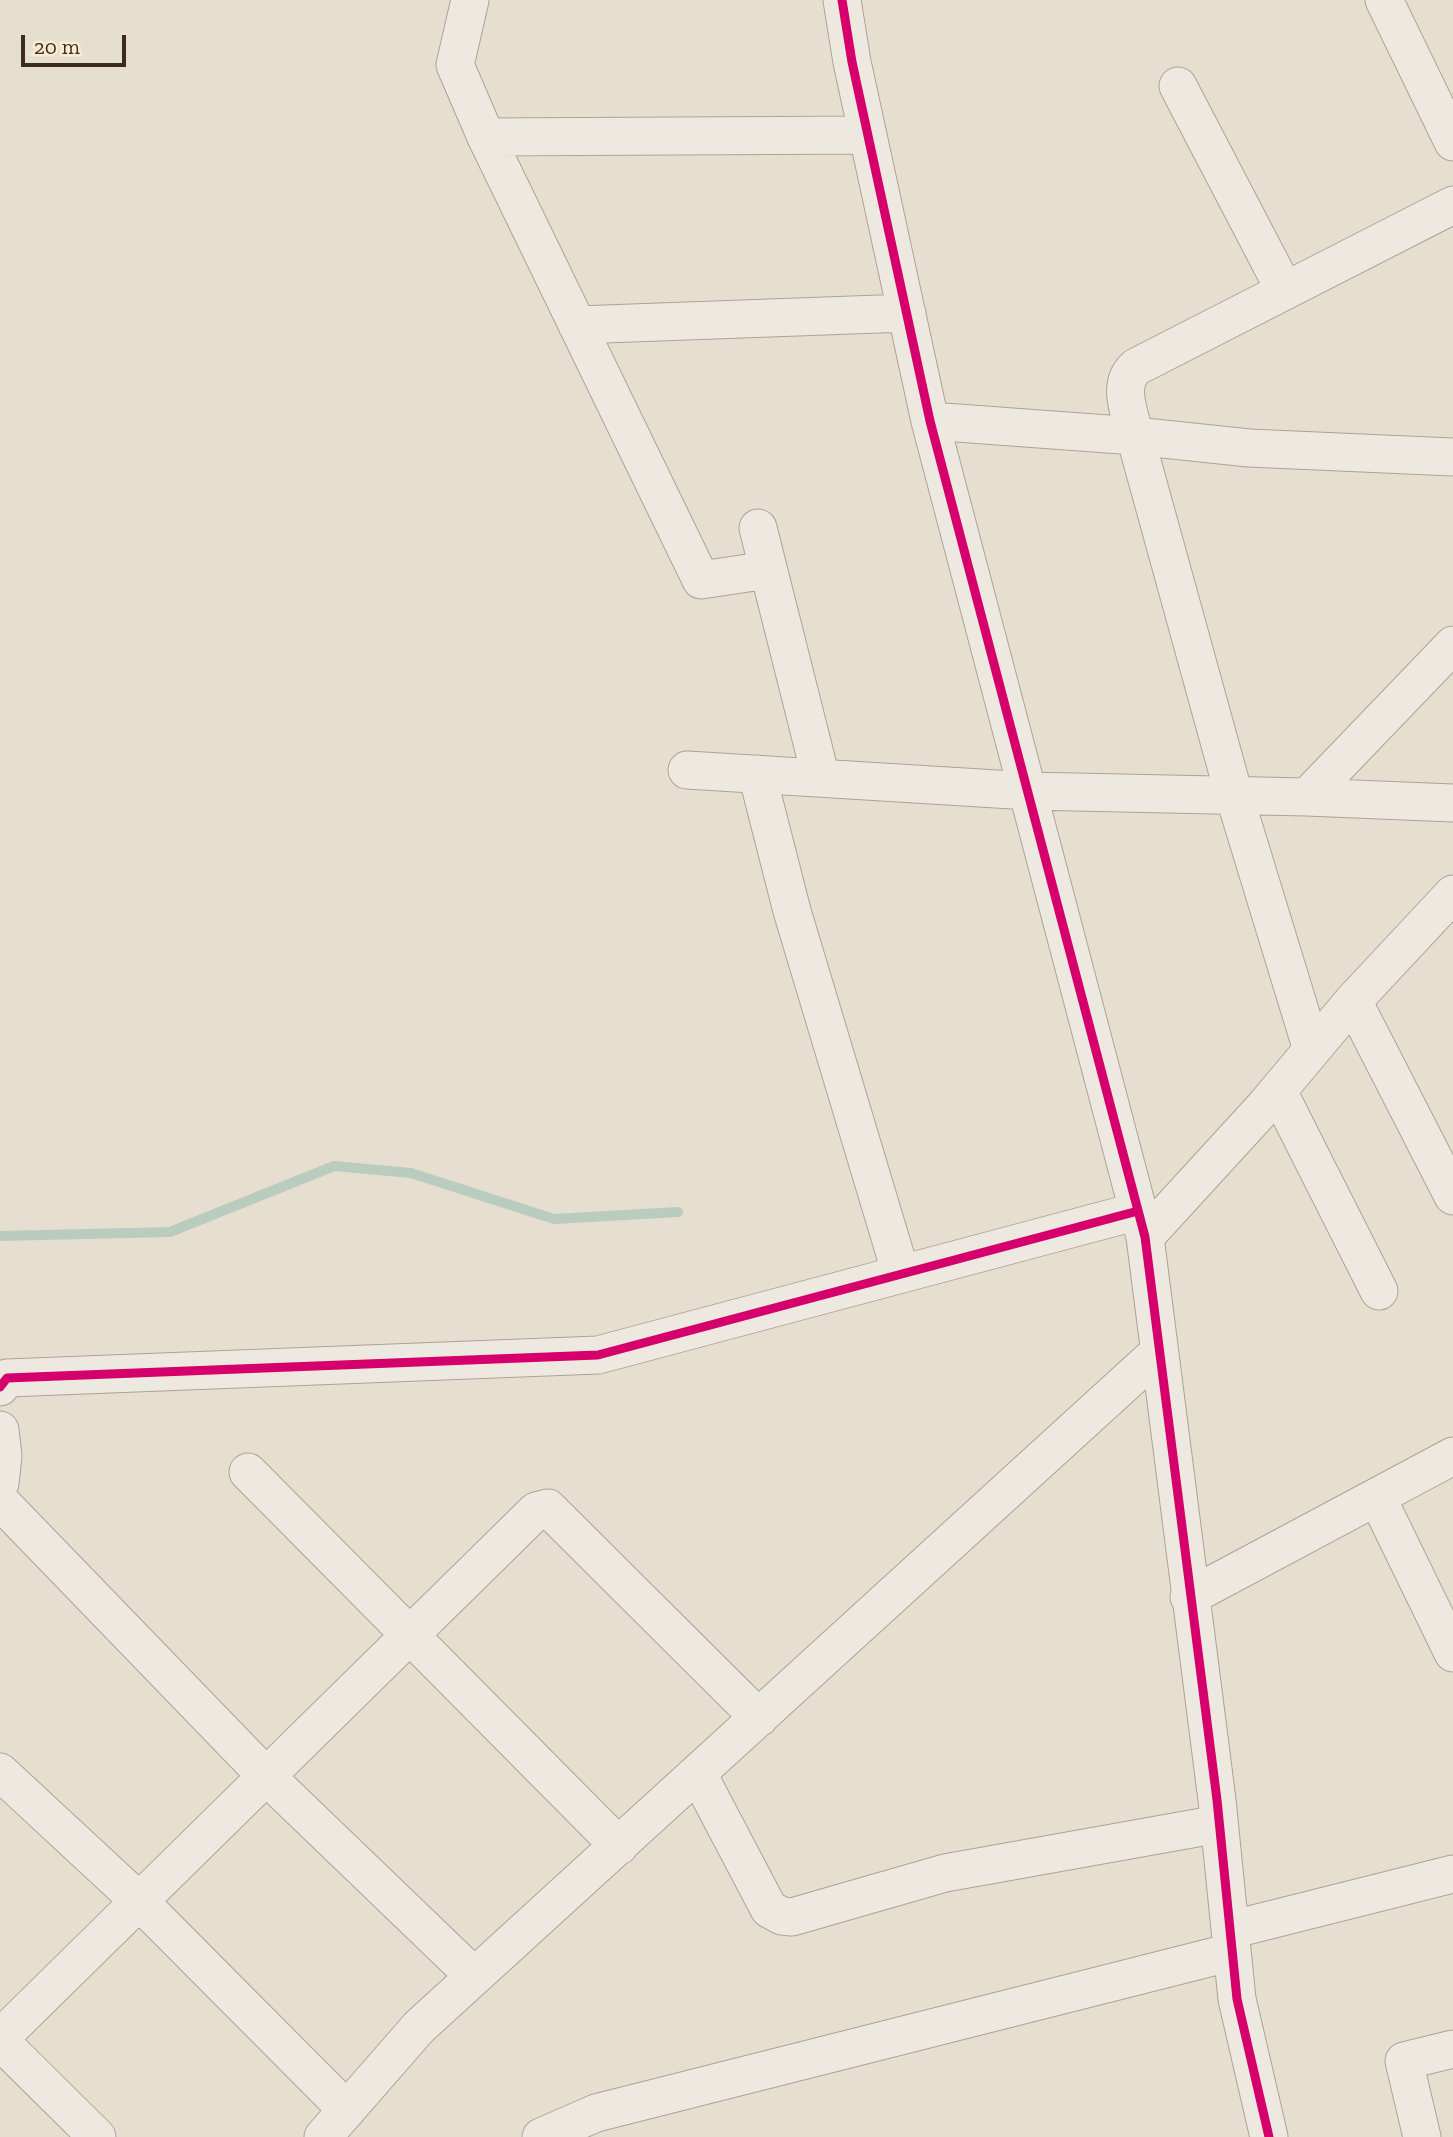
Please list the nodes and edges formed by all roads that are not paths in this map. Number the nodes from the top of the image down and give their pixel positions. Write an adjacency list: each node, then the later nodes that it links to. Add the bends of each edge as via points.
1 (470, 0): 7 (street, via 454,65)
2 (842, 0): 6 (street)
3 (1384, 0): 5 (street)
4 (1178, 86): 10 (street)
5 (1445, 109): 8 (street)
6 (868, 135): 7 (street); 11 (street)
7 (486, 137): 12 (street)
8 (1453, 142)
9 (1453, 205): 10 (street)
10 (1285, 291): 14 (street, via 1130,372 1126,394)
11 (907, 313): 12 (street); 13 (street)
12 (577, 326): 17 (street, via 701,580)
13 (930, 422): 14 (street); 22 (street)
14 (1135, 436): 15 (street, via 1249,448); 23 (street)
15 (1453, 457)
16 (758, 528): 17 (street)
17 (768, 570): 21 (street)
18 (1453, 645): 24 (street)
19 (687, 770): 20 (street)
20 (757, 774): 21 (street); 32 (street, via 792,911)
21 (821, 778): 22 (street)
22 (1029, 791): 23 (street); 31 (street)
23 (1234, 795): 24 (street); 28 (street)
24 (1307, 797): 25 (street)
25 (1453, 803)
26 (1453, 894): 27 (street)
27 (1353, 1001): 28 (street); 30 (street)
28 (1312, 1050): 29 (street)
29 (1278, 1091): 31 (street); 33 (street)
30 (1453, 1196)
31 (1141, 1224): 32 (street); 34 (street)
32 (901, 1274): 35 (street, via 598,1355 7,1378)
33 (1379, 1291)
34 (1159, 1352): 42 (street); 45 (street)
35 (0, 1387)
36 (0, 1430): 39 (street)
37 (1453, 1456): 40 (street)
38 (248, 1472): 43 (street)
39 (0, 1483)
40 (1377, 1497): 42 (street); 44 (street)
41 (0, 1502): 48 (street)
42 (1189, 1597): 49 (street)
43 (409, 1634): 45 (street, via 536,1511 548,1508); 48 (street); 50 (street)
44 (1453, 1653)
45 (759, 1718): 47 (street)
46 (0, 1772): 52 (street)
47 (698, 1774): 49 (street, via 769,1909 792,1917 945,1873); 50 (street)
48 (265, 1775): 52 (street); 54 (street)
49 (1219, 1824): 53 (street)
50 (619, 1846): 54 (street)
51 (1453, 1874): 53 (street)
52 (139, 1900): 55 (street); 57 (street)
53 (1231, 1941): 59 (street, via 596,2113); 60 (street, via 1237,1999)
54 (474, 1976): 57 (street, via 419,2027)
55 (0, 2040): 58 (street)
56 (1453, 2049): 61 (street, via 1404,2061)
57 (329, 2130)
58 (97, 2137)
59 (541, 2137)
60 (1269, 2137)
61 (1422, 2137)

